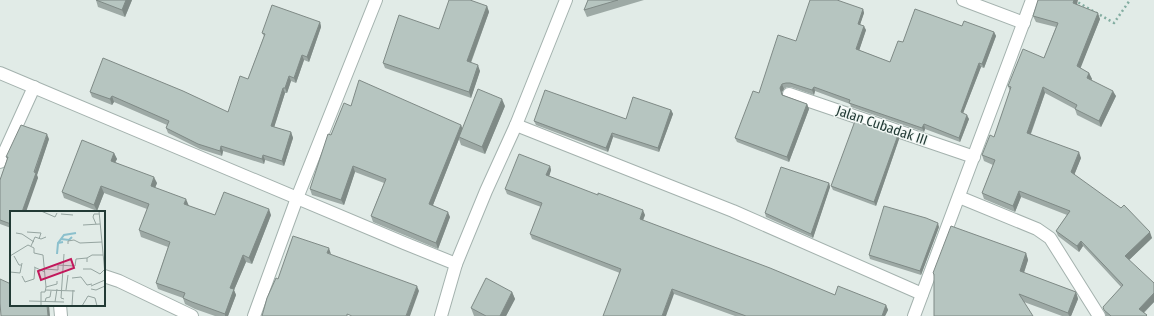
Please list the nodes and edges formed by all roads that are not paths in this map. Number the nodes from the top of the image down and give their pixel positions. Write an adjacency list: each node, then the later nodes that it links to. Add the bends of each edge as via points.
1 (376, 0): 13 (street)
2 (566, 0): 9 (street)
3 (963, 0): 5 (street)
4 (1032, 0): 5 (street)
5 (1024, 23): 10 (street)
6 (0, 73): 7 (street)
7 (34, 86): 11 (street); 13 (street)
8 (789, 94): 10 (street, Jalan Cubadak III)
9 (516, 125): 14 (street); 16 (street, via 733,212)
10 (974, 157): 12 (street)
11 (0, 162)
12 (959, 197): 16 (street); 21 (street, via 1038,229 1050,238)
13 (297, 198): 14 (street); 18 (street)
14 (456, 264): 19 (street)
15 (105, 276): 17 (street)
16 (922, 294): 20 (street)
17 (192, 316)
18 (254, 316)
19 (440, 316)
20 (914, 316)
21 (1099, 316)

